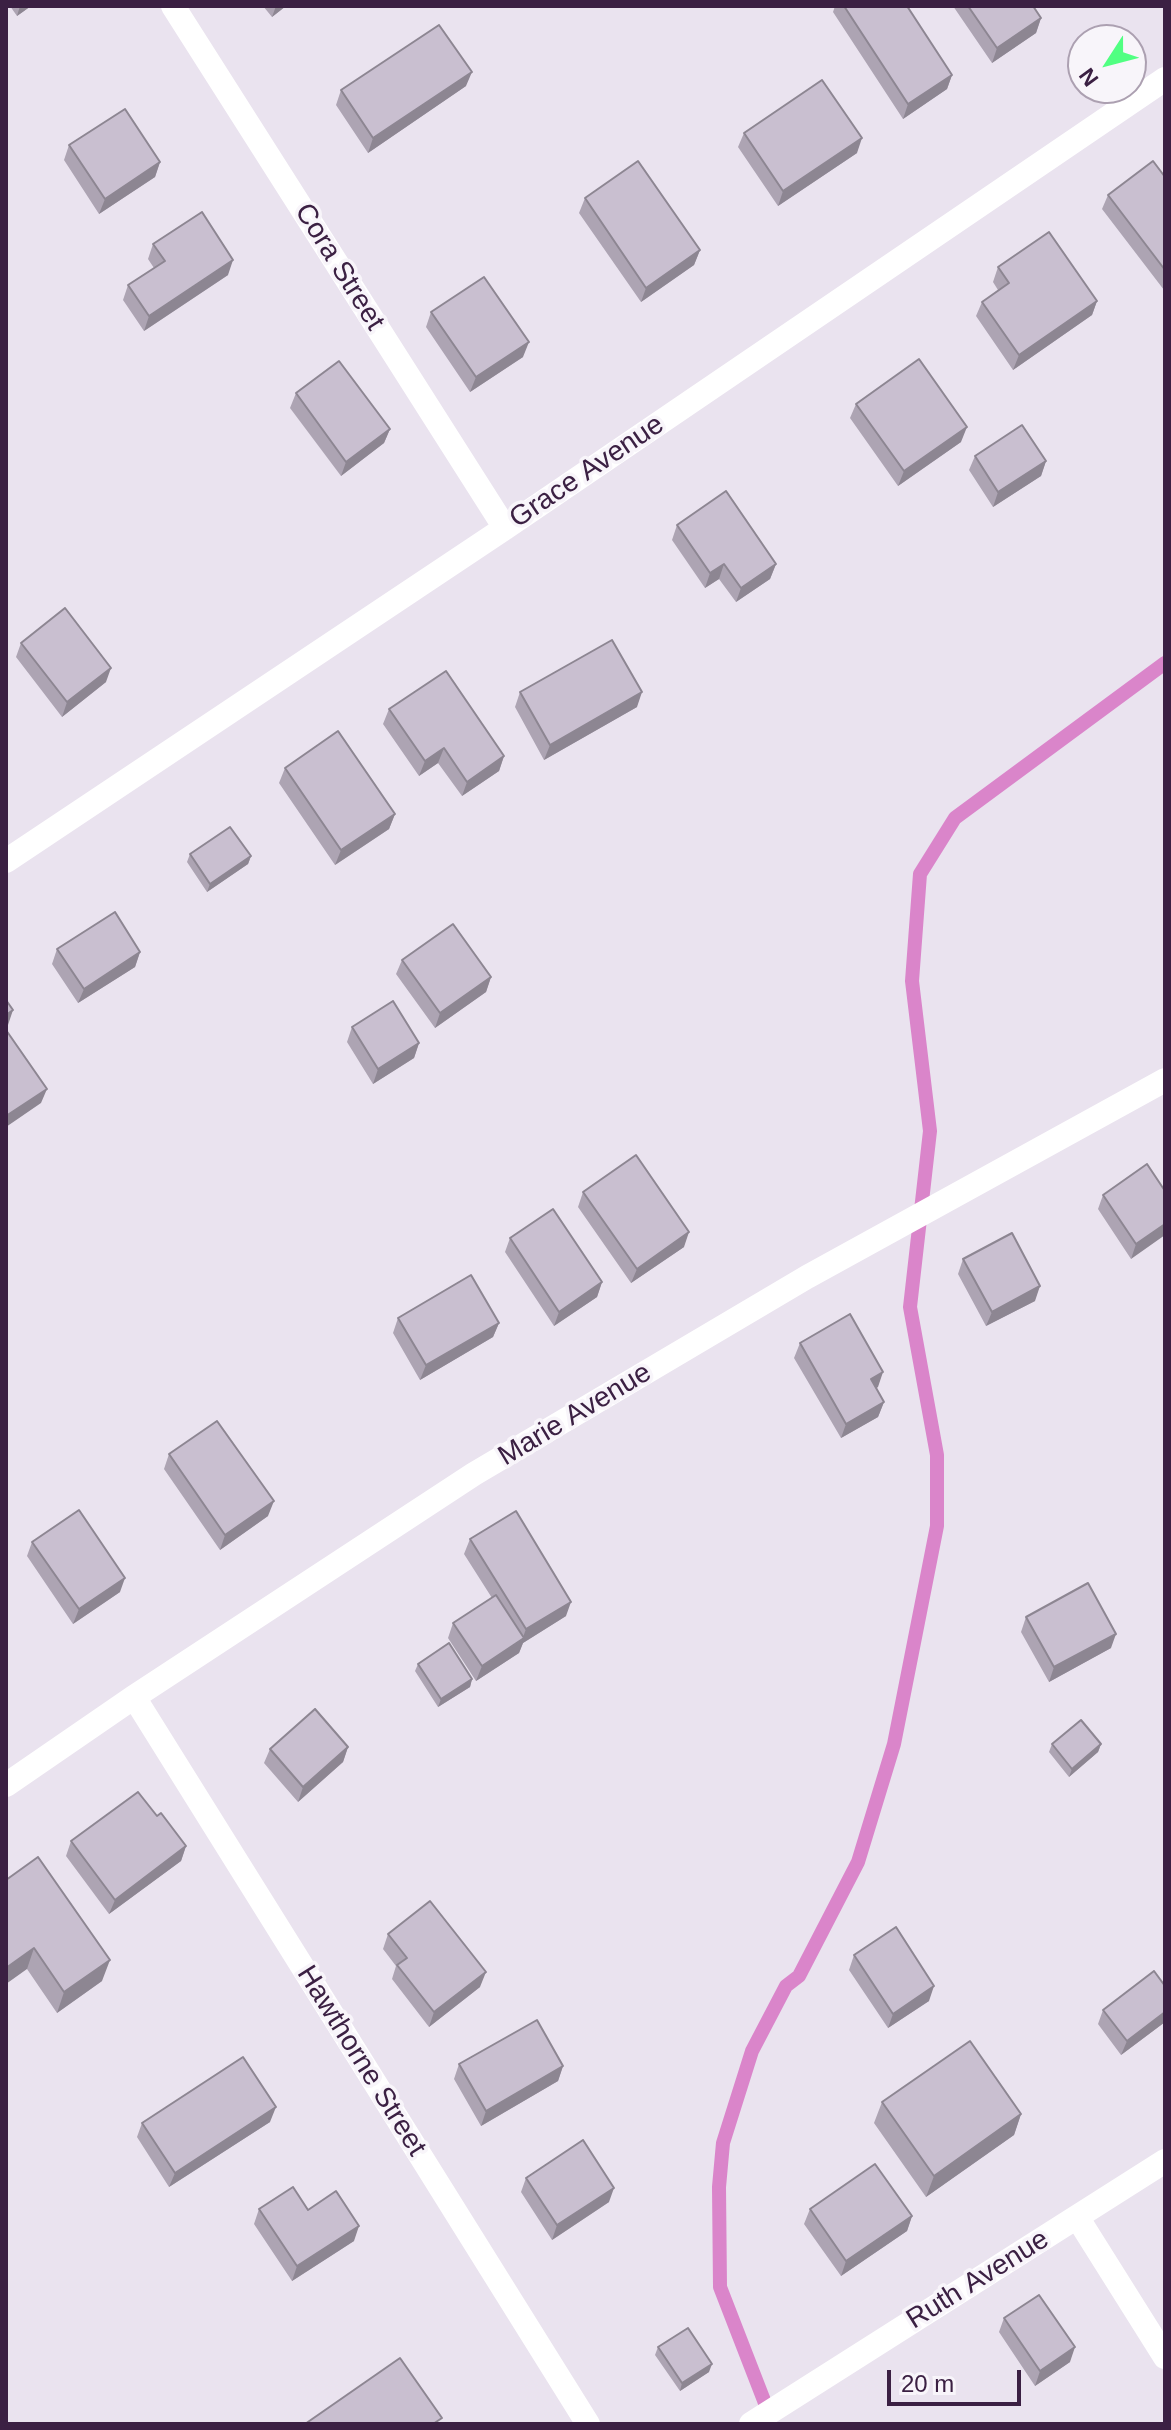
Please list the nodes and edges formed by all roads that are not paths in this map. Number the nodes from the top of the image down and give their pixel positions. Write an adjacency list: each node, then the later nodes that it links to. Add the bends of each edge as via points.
1 (173, 6): 3 (street, Cora Street)
2 (1165, 79): 3 (street, Grace Avenue)
3 (505, 528): 4 (street, Grace Avenue)
4 (6, 861)
5 (1165, 1080): 6 (street, Marie Avenue, via 807,1277 474,1474)
6 (134, 1697): 7 (street, Marie Avenue); 12 (street, Hawthorne Street)
7 (6, 1785)
8 (1165, 2161): 9 (street, Ruth Avenue)
9 (1077, 2217): 10 (street); 11 (street, Ruth Avenue)
10 (1165, 2357)
11 (752, 2423)
12 (588, 2424)

